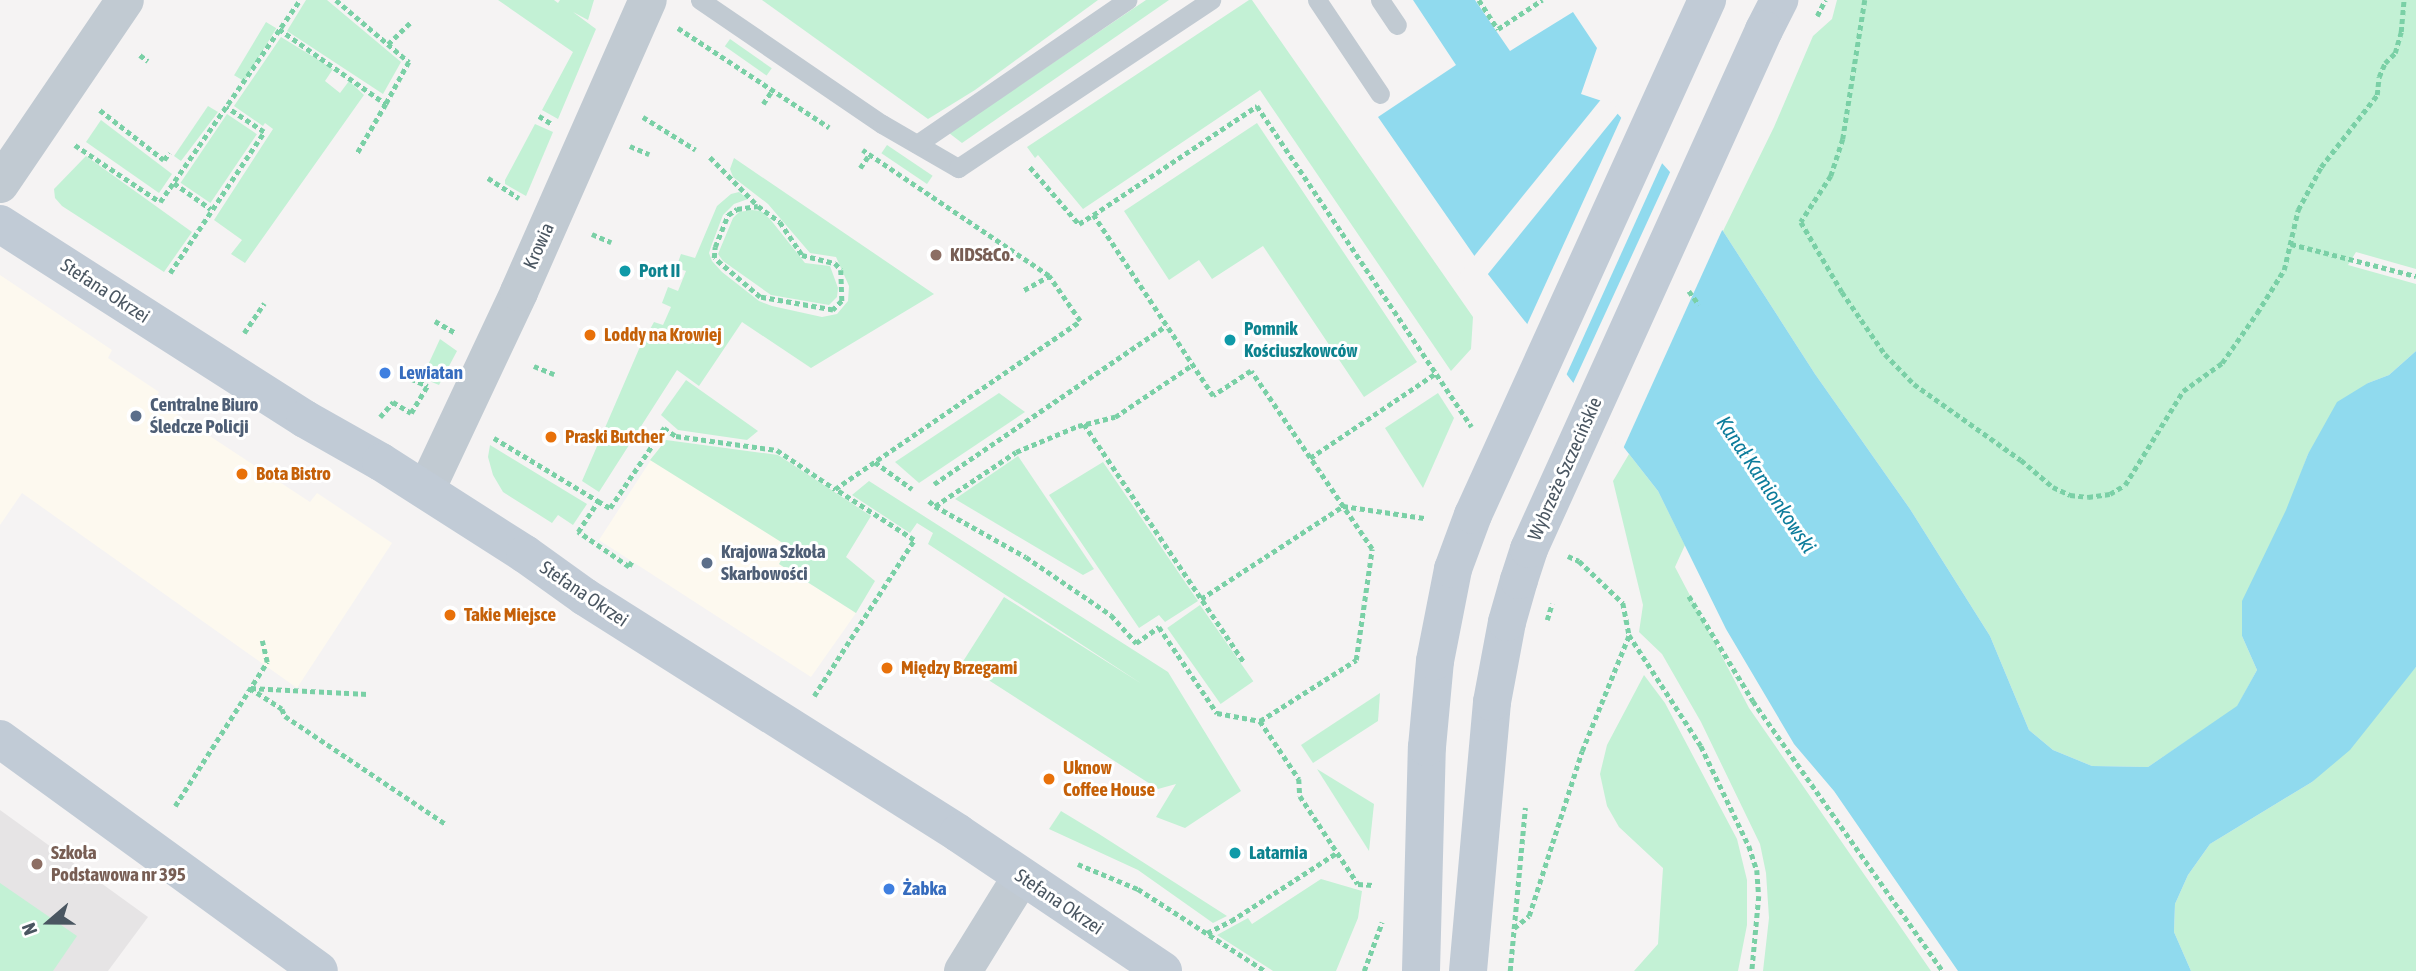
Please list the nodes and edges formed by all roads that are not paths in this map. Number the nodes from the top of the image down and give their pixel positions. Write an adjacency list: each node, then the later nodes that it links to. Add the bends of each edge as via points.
1 (125, 0): 13 (street)
2 (700, 0): 12 (lane)
3 (1127, 0): 12 (lane)
4 (1211, 0): 12 (lane, via 958,168)
5 (1317, 0): 11 (lane)
6 (1380, 0): 10 (lane)
7 (1707, 0): 21 (main road, bridge, via 1473,515 1453,569 1435,662 1427,747)
8 (659, 12): 15 (street, Krowia)
9 (1772, 15): 22 (main road, Wybrzeże Szczecińskie, bridge, via 1528,549 1507,622 1492,702)
10 (1397, 25)
11 (1380, 94)
12 (917, 144)
13 (0, 184)
14 (0, 224): 15 (main road, Stefana Okrzei, via 305,419)
15 (426, 490): 17 (main road, Stefana Okrzei)
16 (0, 739): 18 (main road)
17 (1021, 877): 19 (street); 20 (main road, Stefana Okrzei)
18 (319, 971)
19 (963, 971)
20 (1163, 971)
21 (1421, 971)
22 (1468, 971)

